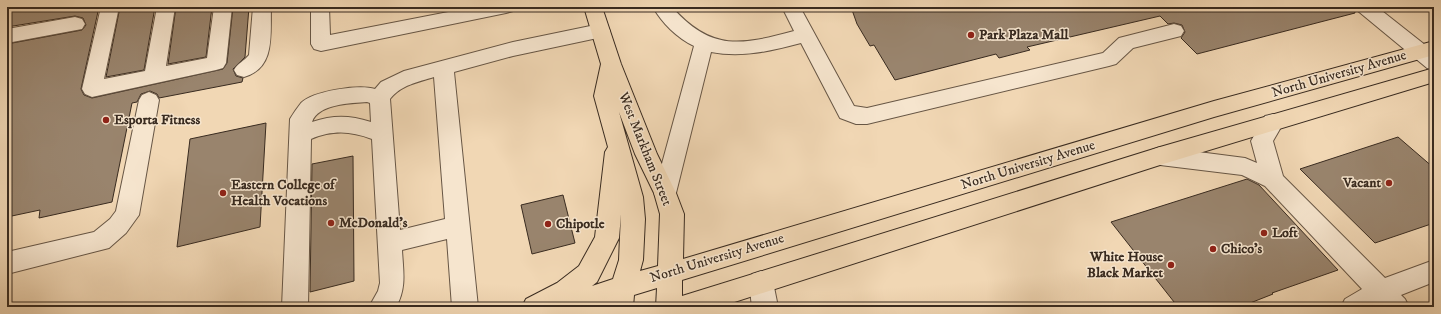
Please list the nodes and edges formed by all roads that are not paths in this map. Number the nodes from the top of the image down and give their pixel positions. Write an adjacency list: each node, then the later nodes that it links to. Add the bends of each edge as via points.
1 (110, 7): 22 (street, via 92,89)
2 (166, 7): 22 (street)
3 (223, 7): 22 (street, via 216,63)
4 (262, 7): 20 (street, via 259,56)
5 (320, 7): 6 (street, via 321,44)
6 (506, 7)
7 (593, 7): 12 (main road, West Markham Street)
8 (662, 7): 16 (street, via 675,24)
9 (790, 7): 15 (street)
10 (1365, 7): 17 (street)
11 (75, 24): 14 (street)
12 (600, 31): 18 (main road, West Markham Street); 19 (street)
13 (1174, 31): 15 (street, via 1126,43 1109,59 867,116 856,116 847,112)
14 (7, 36)
15 (806, 36): 16 (street, via 733,50)
16 (704, 44): 31 (street)
17 (1429, 54): 36 (main road, North University Avenue, via 1214,109)
18 (611, 64): 28 (main road, West Markham Street, via 604,96); 31 (main road, West Markham Street, via 646,154)
19 (443, 67): 23 (street, via 396,82 388,87); 32 (street)
20 (244, 70)
21 (1434, 75): 25 (main road, North University Avenue)
22 (154, 76)
23 (380, 98): 26 (street); 27 (street, via 367,94 351,94 326,100 309,108 301,119)
24 (149, 100): 34 (street, via 127,215 118,226 101,241)
25 (1273, 122): 29 (main road, North University Avenue); 30 (street, via 1262,141)
26 (383, 134): 27 (street, via 359,125 337,122 325,124); 33 (street)
27 (300, 135): 40 (street)
28 (617, 143): 38 (main road, West Markham Street, via 626,168 634,219 631,260); 43 (main road, via 607,238 588,274 566,291)
29 (1160, 156): 30 (street, via 1245,167); 37 (main road, North University Avenue)
30 (1273, 180): 39 (street)
31 (665, 193): 36 (main road, West Markham Street, via 672,214)
32 (458, 226): 33 (street); 42 (street)
33 (391, 242): 41 (street, via 392,283 390,294)
34 (7, 263)
35 (1434, 270): 39 (street)
36 (670, 272): 38 (main road, North University Avenue); 45 (main road, West Markham Street)
37 (760, 282): 46 (main road, North University Avenue); 47 (street)
38 (621, 297): 44 (main road, North University Avenue)
39 (1389, 299): 48 (street)
40 (295, 307)
41 (382, 307)
42 (465, 307)
43 (535, 307)
44 (558, 307)
45 (668, 307)
46 (684, 307)
47 (765, 307)
48 (1354, 307)

